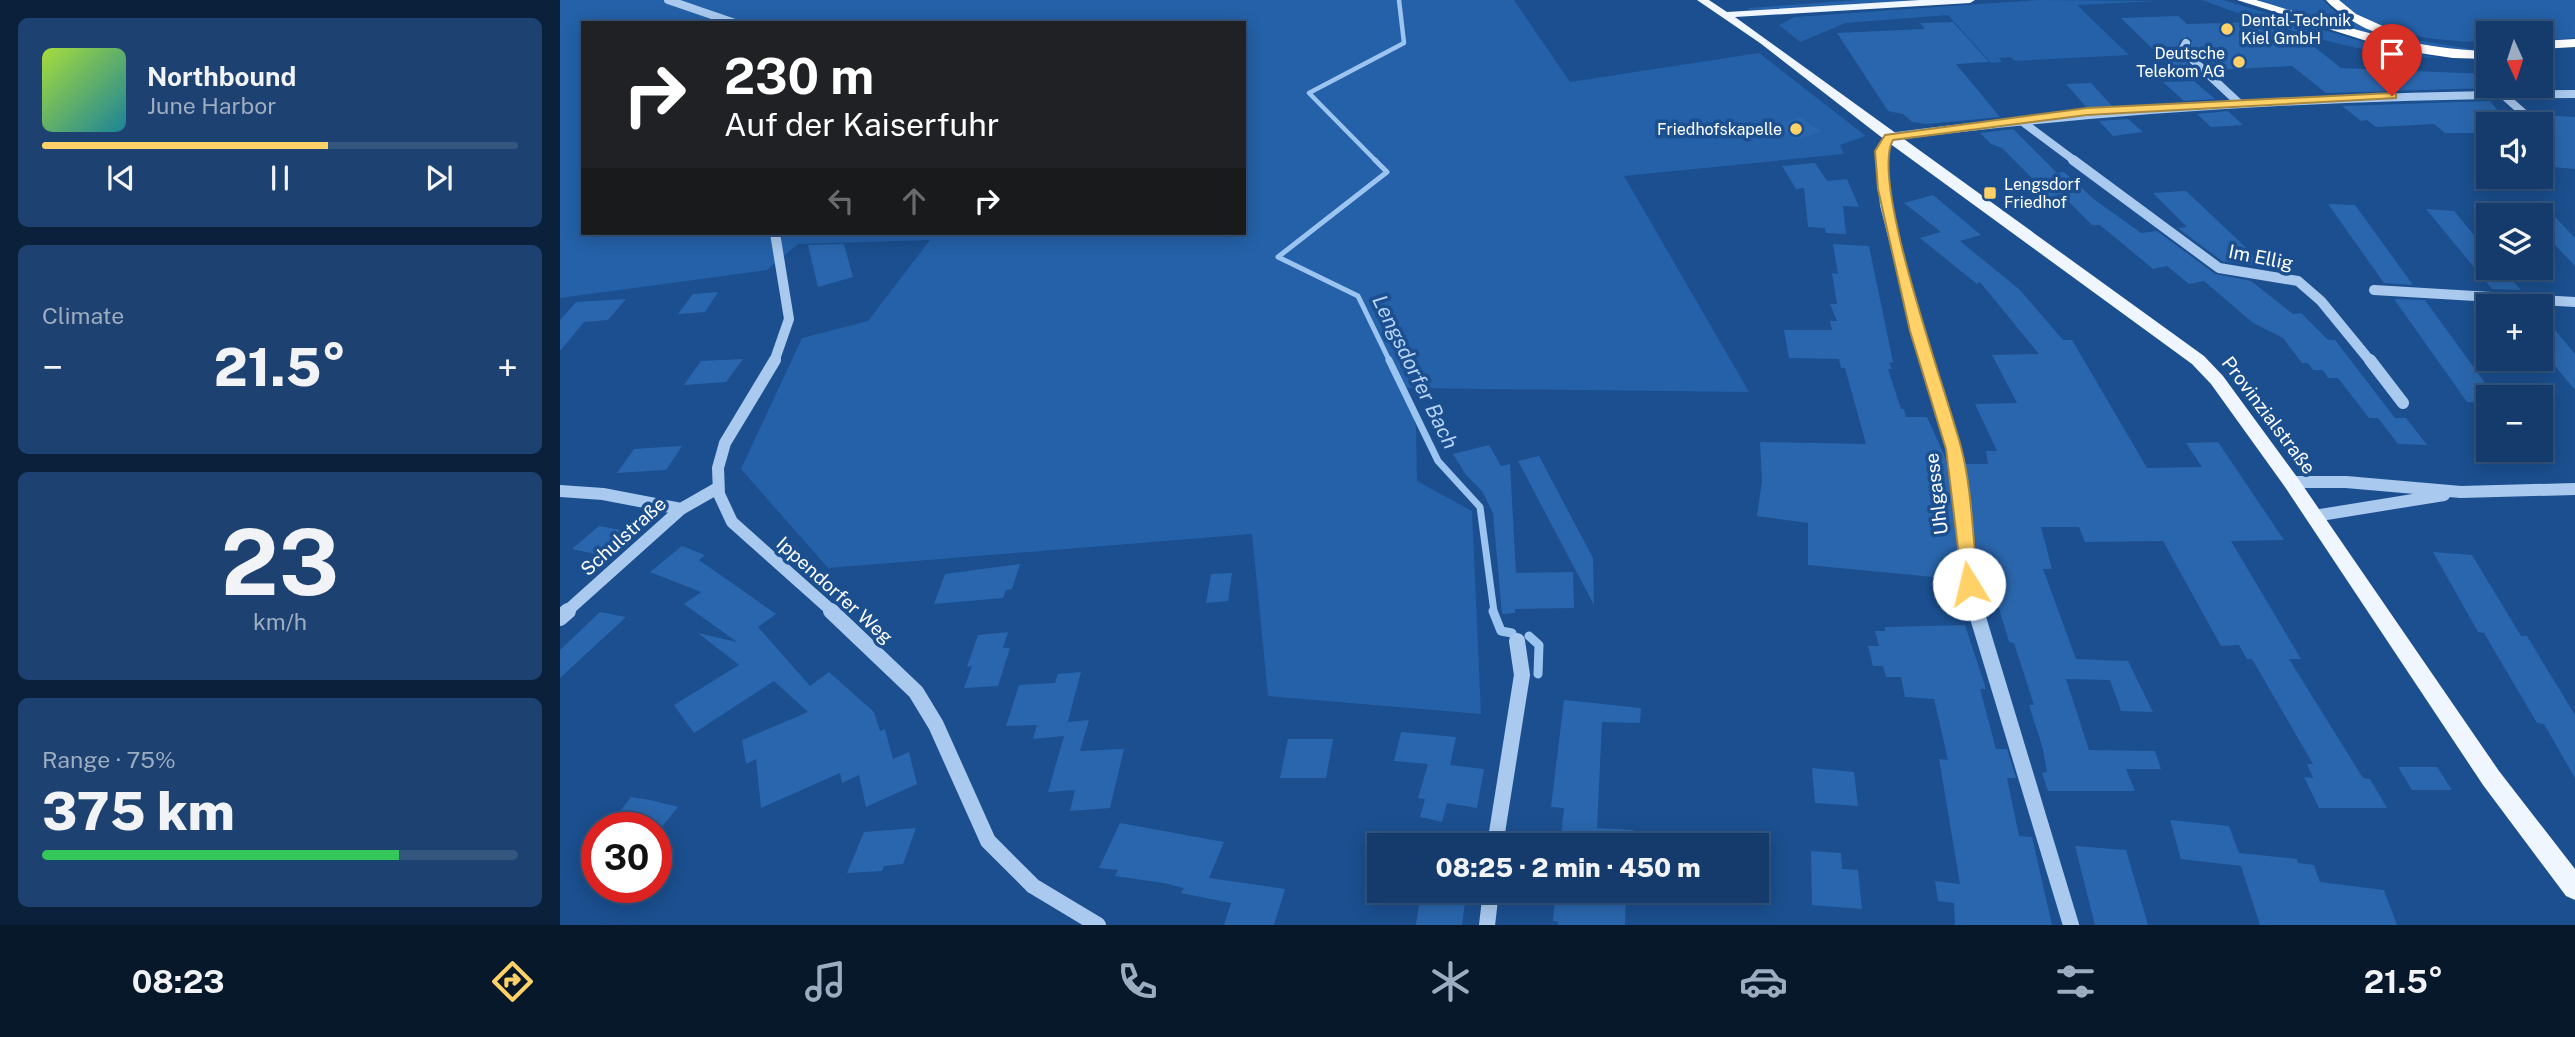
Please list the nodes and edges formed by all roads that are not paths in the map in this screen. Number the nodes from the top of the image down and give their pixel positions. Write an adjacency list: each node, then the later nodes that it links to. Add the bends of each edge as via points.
1 (668, 0): 8 (street)
2 (1970, 0): 6 (main road)
3 (2243, 0): 16 (highway, via 2392,45)
4 (2332, 0): 13 (highway, via 2352,17 2392,33)
5 (1707, 3): 6 (main road); 7 (main road, Provinzialstraße)
6 (1805, 6): 7 (main road); 9 (main road, via 1784,16)
7 (1725, 15): 9 (main road, Provinzialstraße)
8 (728, 21)
9 (1767, 32): 24 (main road, Provinzialstraße)
10 (2186, 43): 21 (street, via 2182,50)
11 (2575, 43): 12 (highway)
12 (2553, 44)
13 (2476, 45)
14 (2575, 53): 15 (highway)
15 (2553, 54)
16 (2476, 55)
17 (2553, 94): 18 (street)
18 (2575, 94)
19 (2476, 95): 21 (street)
20 (2507, 98): 22 (street)
21 (2240, 104): 23 (street)
22 (2522, 112)
23 (2020, 120): 24 (street); 28 (street, Im Ellig, via 2219,268 2282,276 2309,287)
24 (1889, 137): 29 (main road, Provinzialstraße, via 2198,360); 43 (street, Uhlgasse, via 1881,151 1884,189 1917,331 1954,449 1965,563 1974,605)
25 (775, 235): 30 (street, via 788,332 772,368 723,445)
26 (2374, 290): 27 (street)
27 (2575, 302)
28 (2403, 403)
29 (2291, 482): 33 (street); 35 (main road, Provinzialstraße)
30 (716, 489): 34 (street, Schulstraße); 41 (street, Ippendorfer Weg, via 732,522 916,692 936,725 988,841 1033,886)
31 (2575, 489): 33 (street)
32 (560, 491): 34 (street)
33 (2462, 492): 35 (street)
34 (681, 509): 36 (street, Schulstraße)
35 (2314, 516): 39 (main road, Provinzialstraße, via 2491,778)
36 (560, 618)
37 (1517, 641): 38 (street, via 1522,675)
38 (1497, 833)
39 (2575, 888)
40 (1490, 903): 42 (street)
41 (1098, 925)
42 (1488, 925)
43 (2071, 925)

